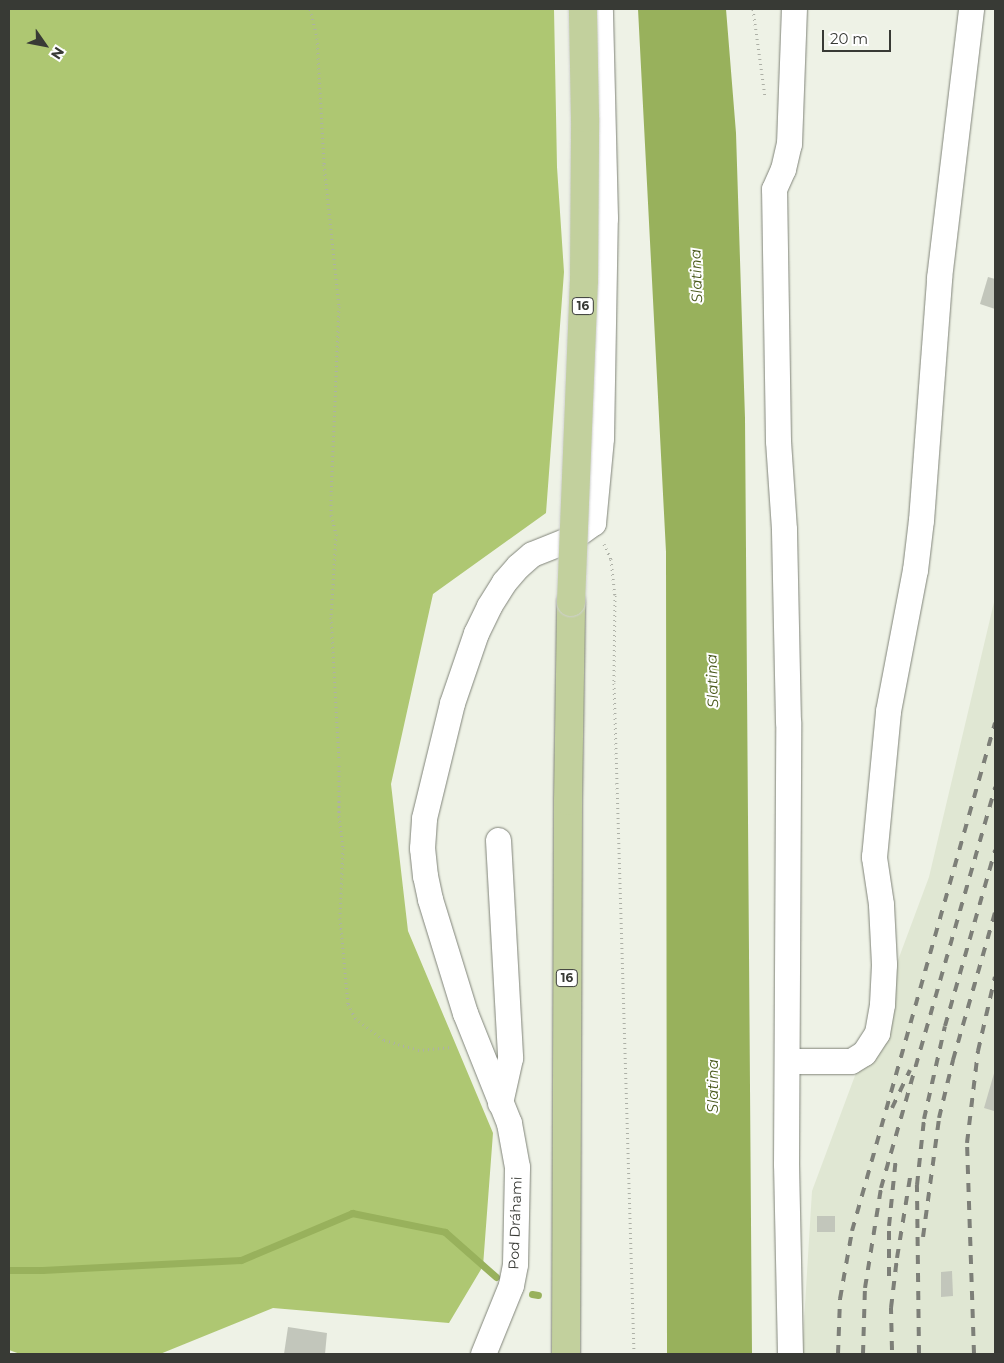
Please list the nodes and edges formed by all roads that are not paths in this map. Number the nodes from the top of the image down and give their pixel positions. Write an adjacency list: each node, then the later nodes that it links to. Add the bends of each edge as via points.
1 (583, 9): 9 (main road, 16, bridge, via 584,281 571,602 568,810)
2 (600, 9): 7 (street, Pod Dráhami, via 605,228 601,438 593,523 572,538 532,554 504,582 489,606 462,673 424,818 422,848 425,876 442,943)
3 (794, 9): 6 (street, via 790,144 774,190 778,441 784,529 788,722 785,993)
4 (971, 9): 6 (street, via 939,278 921,520 915,570 888,711 874,849 884,964 881,1013 877,1033 864,1053 851,1062)
5 (498, 840): 7 (street, via 510,1058)
6 (788, 1061): 10 (street, via 786,1164)
7 (500, 1103): 8 (street, Pod Dráhami, via 514,1145 517,1167 515,1264 511,1286)
8 (483, 1354)
9 (566, 1354)
10 (790, 1354)

